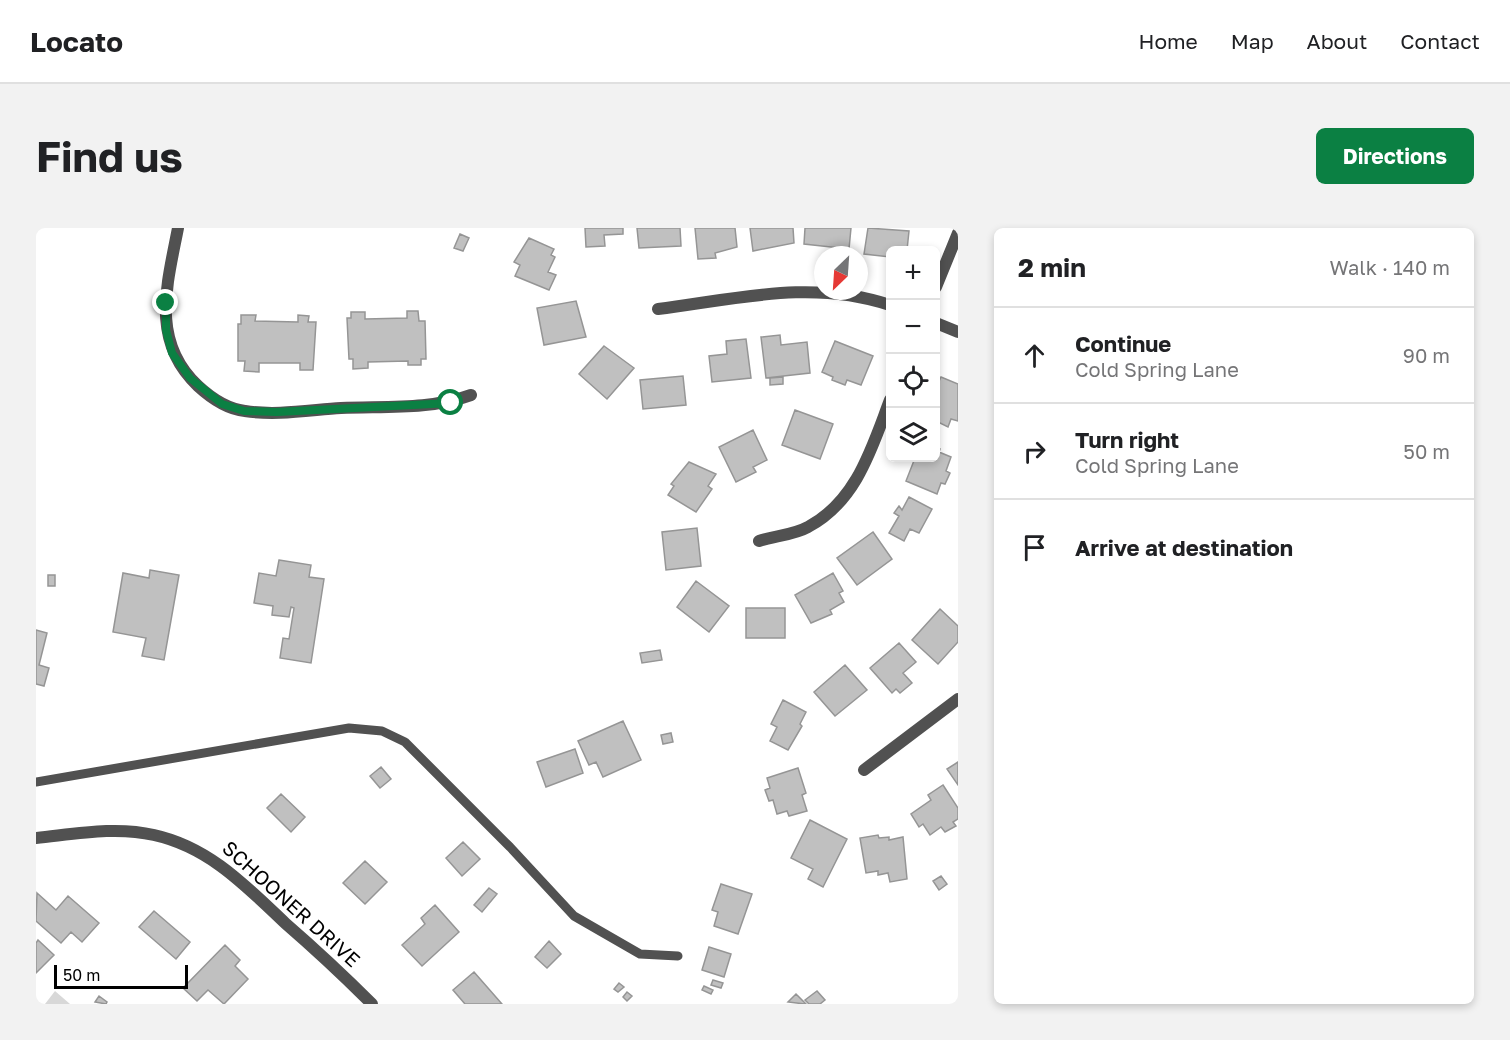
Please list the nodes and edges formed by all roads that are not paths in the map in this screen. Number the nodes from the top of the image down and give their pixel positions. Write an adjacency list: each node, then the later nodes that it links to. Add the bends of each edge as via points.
1 (178, 228): 8 (street, via 166,303 166,330 172,353 190,378 222,404 244,411 277,412 433,405)
2 (958, 233): 3 (street)
3 (940, 277)
4 (886, 304): 5 (street, via 803,291)
5 (658, 309)
6 (940, 325): 7 (street)
7 (958, 332)
8 (471, 395)
9 (888, 408): 10 (street, via 861,473 841,502 807,528)
10 (759, 540)
11 (958, 699): 12 (street)
12 (864, 770)
13 (36, 782): 15 (lane, via 349,728 382,731 405,742 574,916 640,954)
14 (36, 838): 16 (street, SCHOONER DRIVE, via 138,832 196,849 233,874)
15 (678, 956)
16 (372, 1004)

